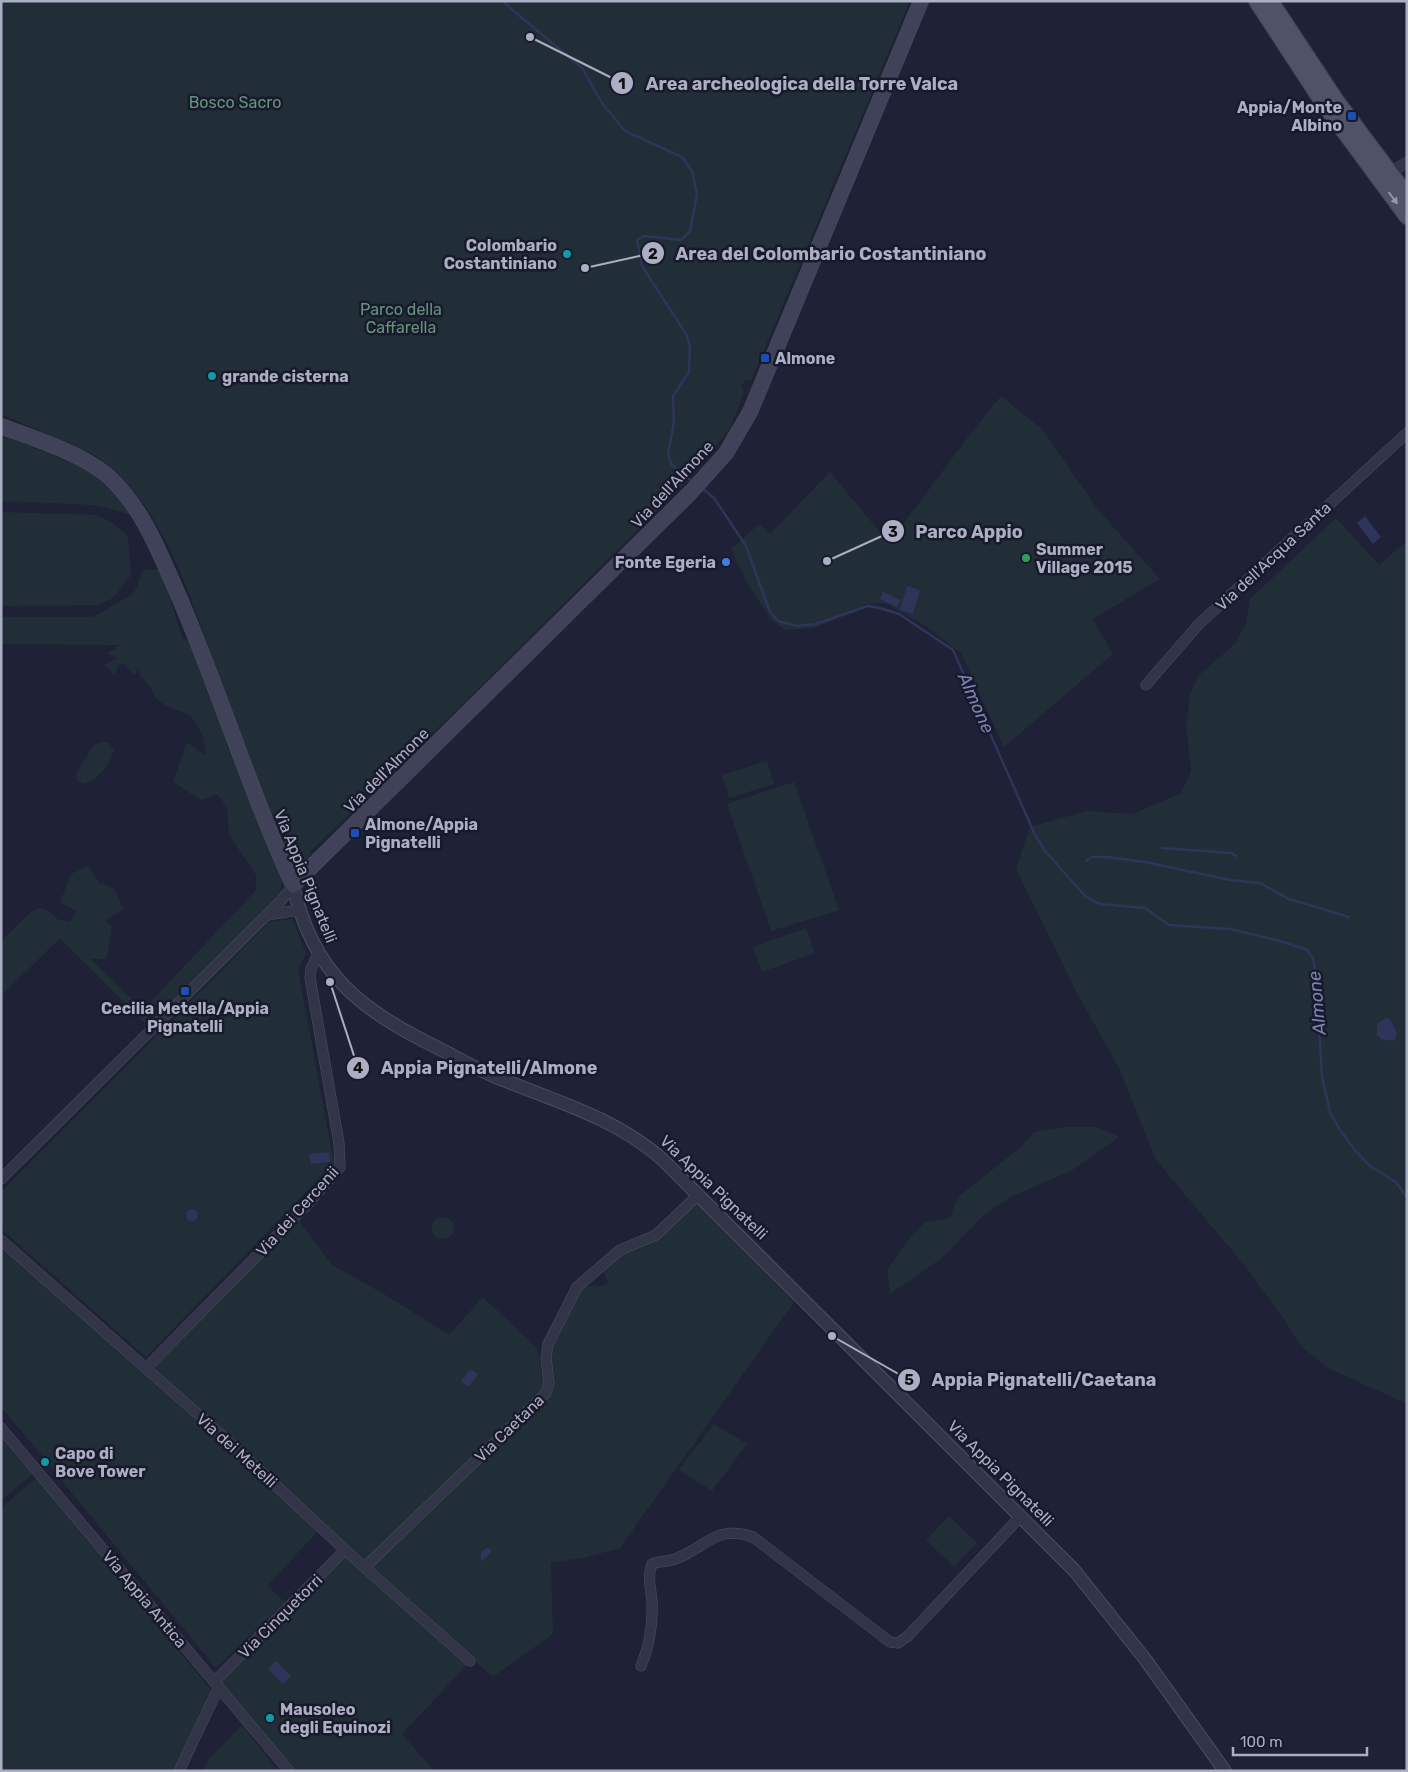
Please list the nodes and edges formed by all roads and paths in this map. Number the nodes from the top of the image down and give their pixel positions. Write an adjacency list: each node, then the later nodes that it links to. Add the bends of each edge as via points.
1 (921, 1): 11 (main road, Via dell'Almone, via 750,412 726,453 696,487)
2 (1257, 1): 5 (main road, via 1326,105)
3 (1270, 1): 5 (main road)
4 (1407, 162): 5 (street)
5 (1385, 177): 6 (main road); 7 (main road, one-way to 7)
6 (1407, 196)
7 (1407, 216)
8 (1, 426): 11 (main road, Via Appia Pignatelli, via 56,448 109,476 150,532 206,660)
9 (1407, 433): 10 (street, Via dell'Acqua Santa, via 1199,624)
10 (1146, 685)
11 (293, 885): 12 (street, Via Appia Pignatelli); 13 (street)
12 (299, 910): 13 (street); 14 (street, Via Appia Pignatelli)
13 (266, 916): 15 (street)
14 (318, 954): 16 (street, Via Appia Pignatelli, via 346,990 372,1010 498,1079 588,1112 622,1129 647,1146); 18 (street, Via dei Cercenii, via 310,978 339,1143 340,1167 304,1208)
15 (1, 1179)
16 (698, 1194): 20 (street, Via Appia Pignatelli); 22 (street, Via Caetana, via 656,1235 620,1250 580,1283 548,1344 549,1383 546,1393)
17 (1, 1240): 18 (street, Via dei Metelli)
18 (146, 1368): 21 (street, Via dei Metelli)
19 (1, 1428): 25 (street, Via Appia Antica)
20 (1021, 1516): 24 (street, via 898,1643 890,1642 753,1538 742,1533 723,1533 674,1559 652,1564 648,1573 652,1634); 28 (street, Via Appia Pignatelli, via 1098,1598)
21 (345, 1550): 22 (street, Via dei Metelli); 25 (street, Via Cinquetorri)
22 (365, 1567): 23 (street, Via dei Metelli)
23 (470, 1661)
24 (641, 1666)
25 (217, 1684): 26 (street, Via Cinquetorri); 27 (street, Via Appia Antica)
26 (179, 1771)
27 (289, 1771)
28 (1225, 1771)

